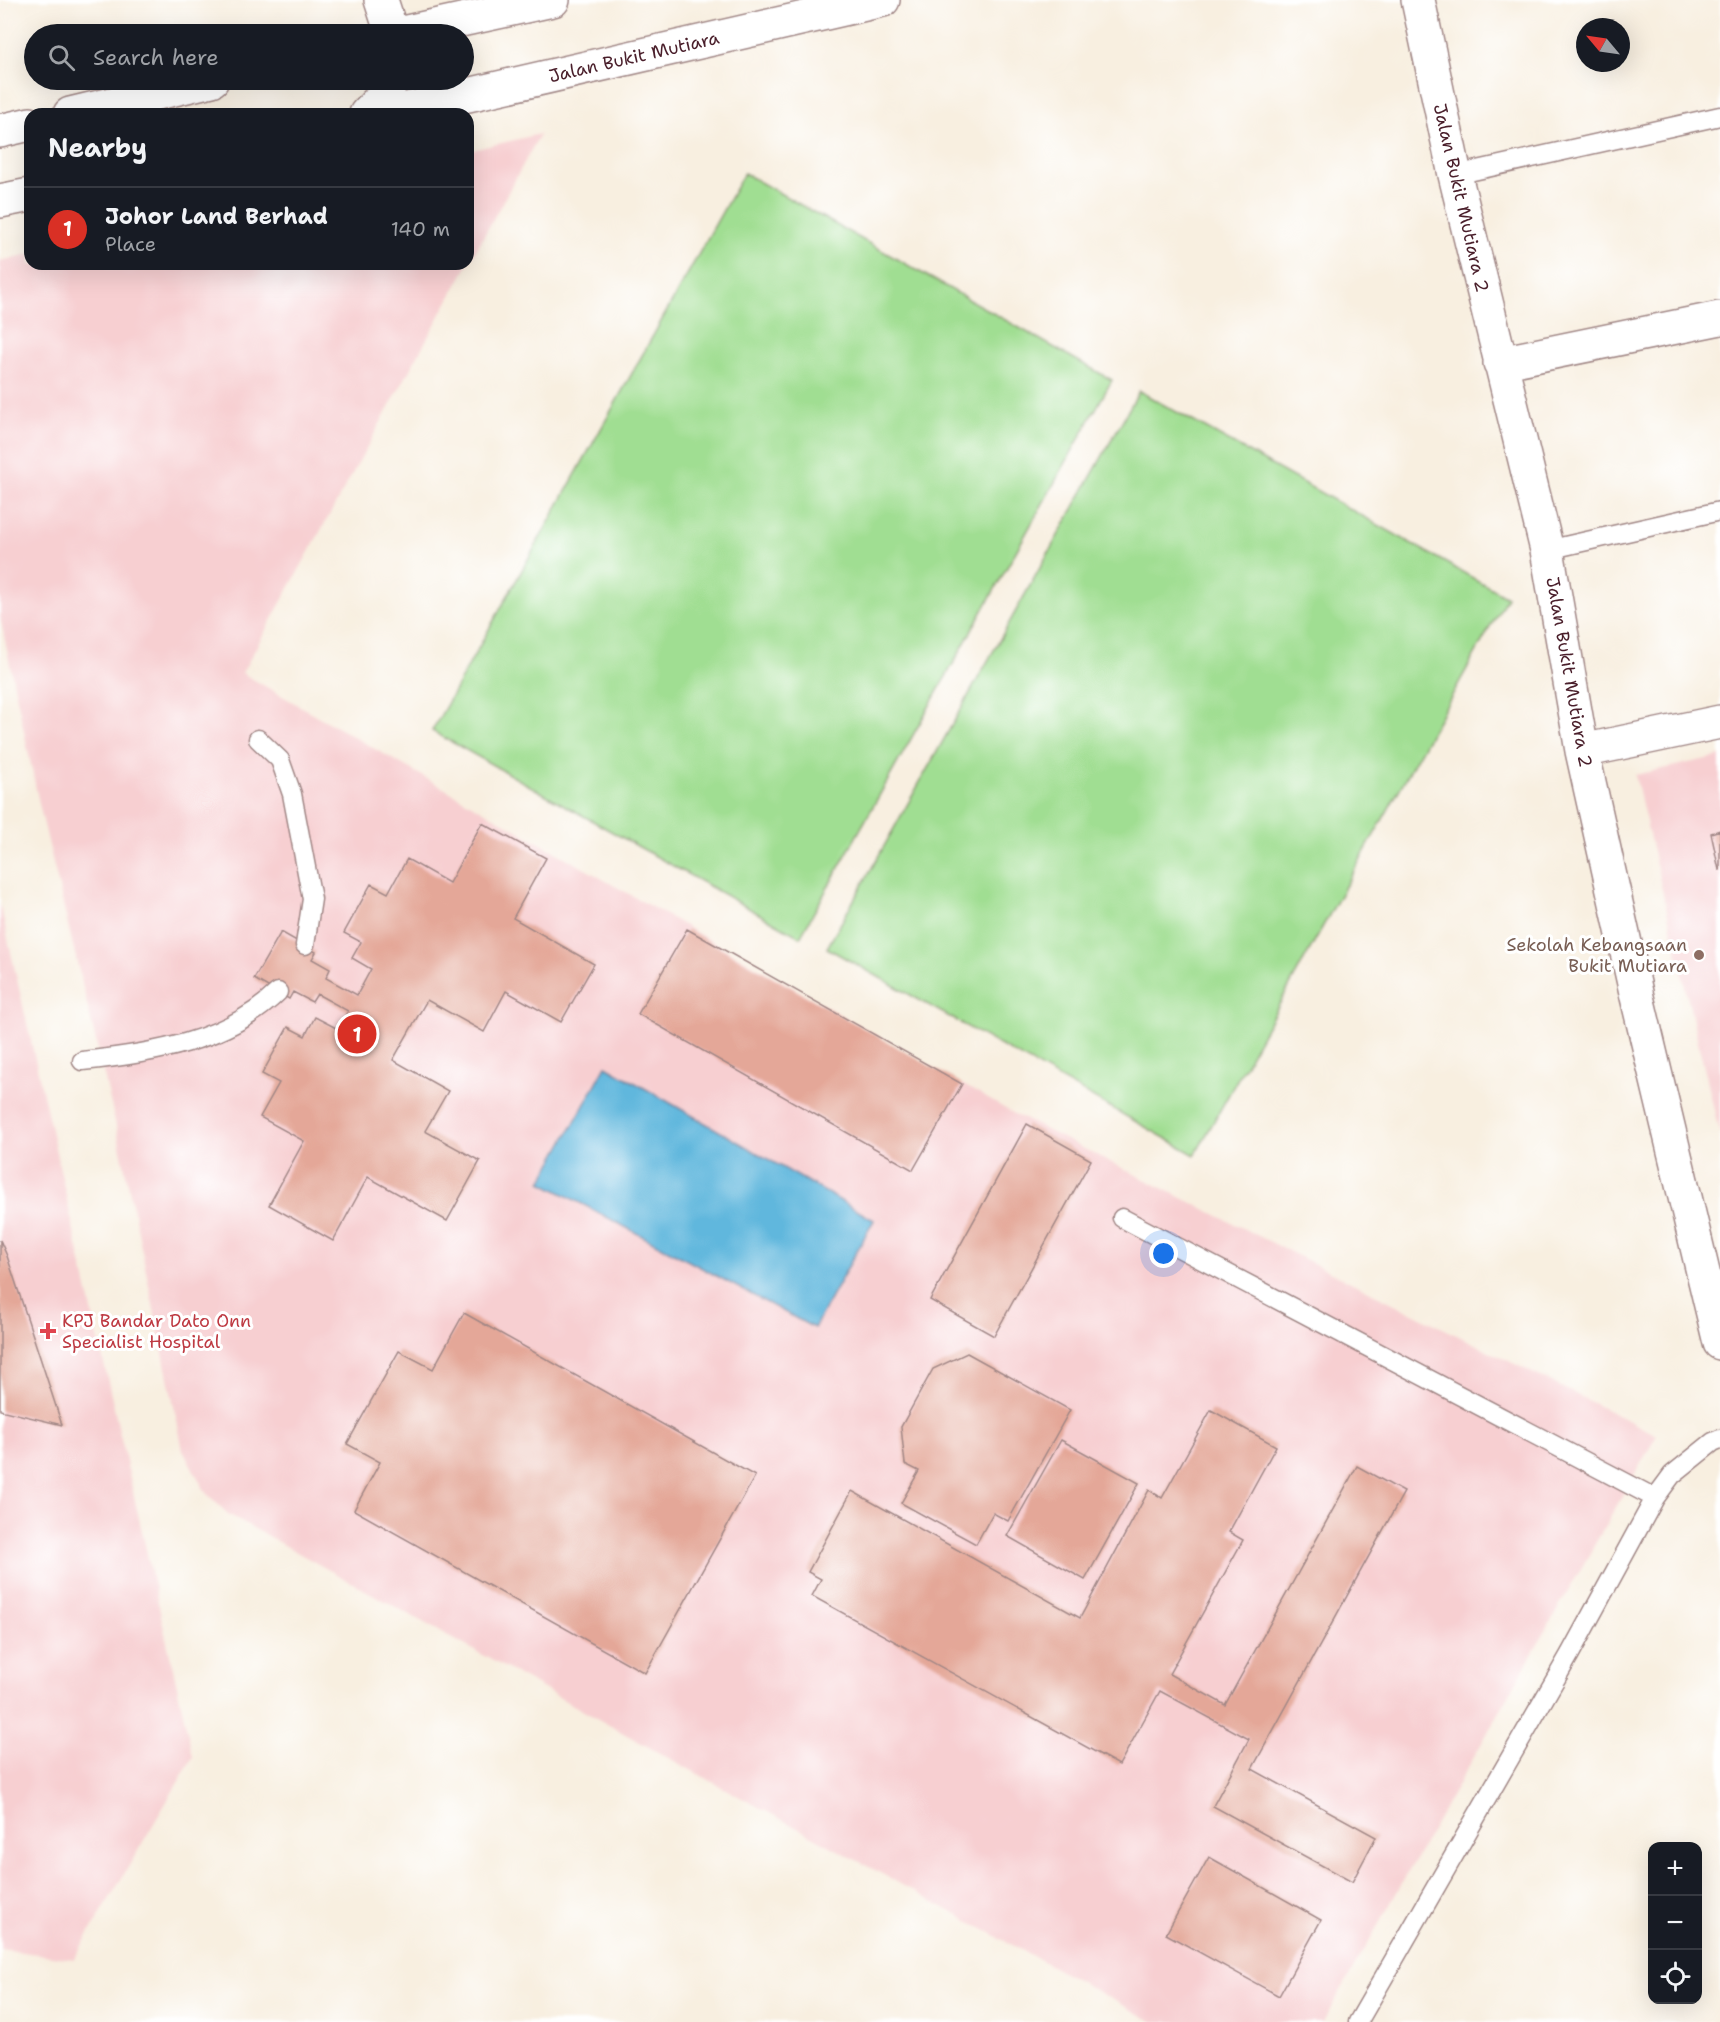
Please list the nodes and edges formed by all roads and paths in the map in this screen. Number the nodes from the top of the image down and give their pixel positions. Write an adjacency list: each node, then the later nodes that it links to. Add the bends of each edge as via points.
1 (381, 0): 5 (street)
2 (553, 0): 6 (street)
3 (883, 0): 10 (street, Jalan Bukit Mutiara)
4 (1418, 0): 17 (street, Jalan Bukit Mutiara 2)
5 (389, 24)
6 (443, 24)
7 (170, 90): 11 (street)
8 (387, 90): 12 (street)
9 (474, 90): 10 (street)
10 (483, 92): 13 (street, Jalan Bukit Mutiara)
11 (95, 108)
12 (372, 108)
13 (412, 108)
14 (1720, 116): 17 (lane)
15 (24, 125): 16 (street)
16 (0, 131)
17 (1455, 175): 21 (street, Jalan Bukit Mutiara 2)
18 (24, 196): 19 (street)
19 (0, 201)
20 (1720, 318): 21 (street)
21 (1500, 363): 23 (street, Jalan Bukit Mutiara 2)
22 (1720, 512): 23 (lane)
23 (1547, 550): 26 (street, Jalan Bukit Mutiara 2)
24 (1720, 722): 26 (street)
25 (258, 740): 27 (lane, via 280,760 292,794 312,899)
26 (1582, 751): 31 (street, Jalan Bukit Mutiara 2)
27 (305, 945)
28 (278, 992): 29 (lane, via 260,1010 233,1025 183,1044 134,1056)
29 (82, 1061)
30 (1122, 1218): 33 (lane)
31 (1720, 1343)
32 (1720, 1439): 33 (lane, via 1672,1475)
33 (1655, 1498): 34 (lane, via 1576,1645)
34 (1358, 2022)

